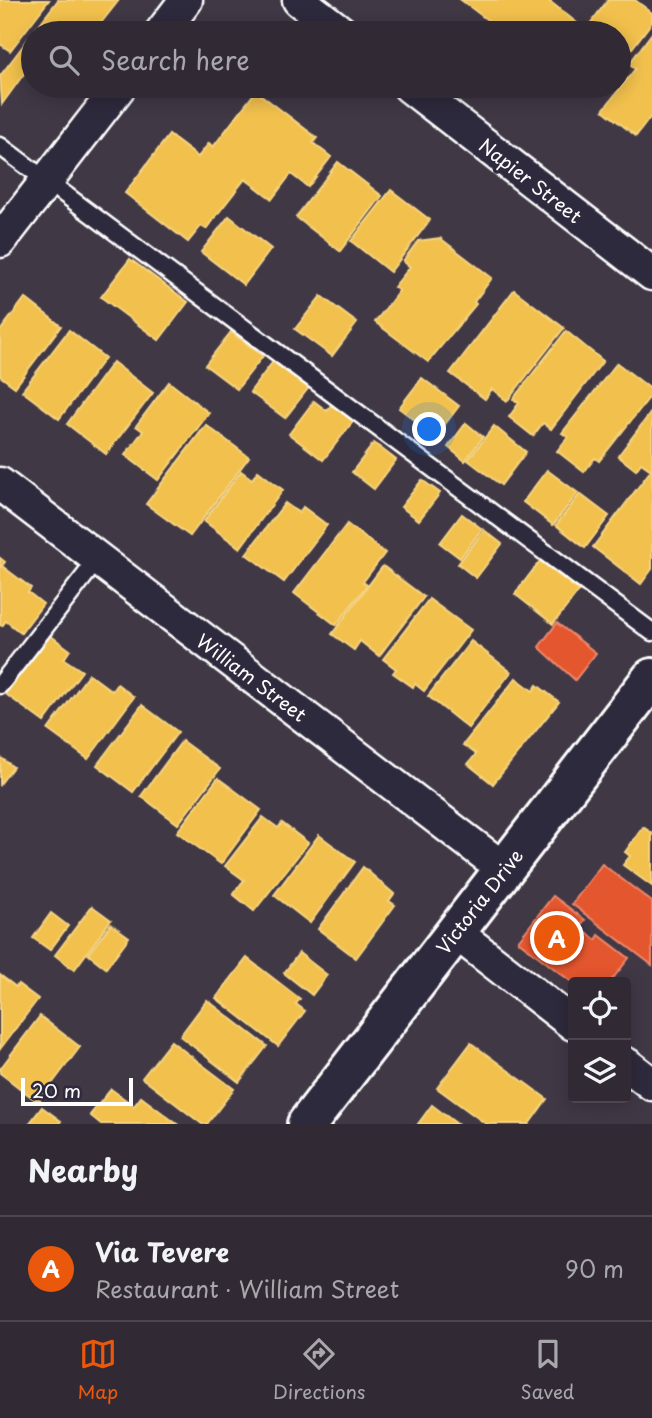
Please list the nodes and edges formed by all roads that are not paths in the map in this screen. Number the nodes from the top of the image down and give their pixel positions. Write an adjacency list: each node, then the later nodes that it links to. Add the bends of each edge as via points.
1 (186, 0): 3 (street)
2 (299, 0): 4 (street)
3 (170, 21)
4 (326, 21)
5 (111, 98): 8 (street)
6 (425, 98): 10 (street, Napier Street)
7 (0, 146): 8 (lane)
8 (46, 181): 9 (street); 13 (lane)
9 (0, 241)
10 (652, 274)
11 (0, 484): 12 (street, William Street)
12 (97, 560): 15 (lane); 16 (street, William Street)
13 (652, 632)
14 (652, 678): 16 (street, Victoria Drive)
15 (0, 685)
16 (505, 869): 17 (street, Victoria Drive)
17 (455, 932): 18 (street); 19 (street, Victoria Drive)
18 (568, 1020)
19 (307, 1124)

